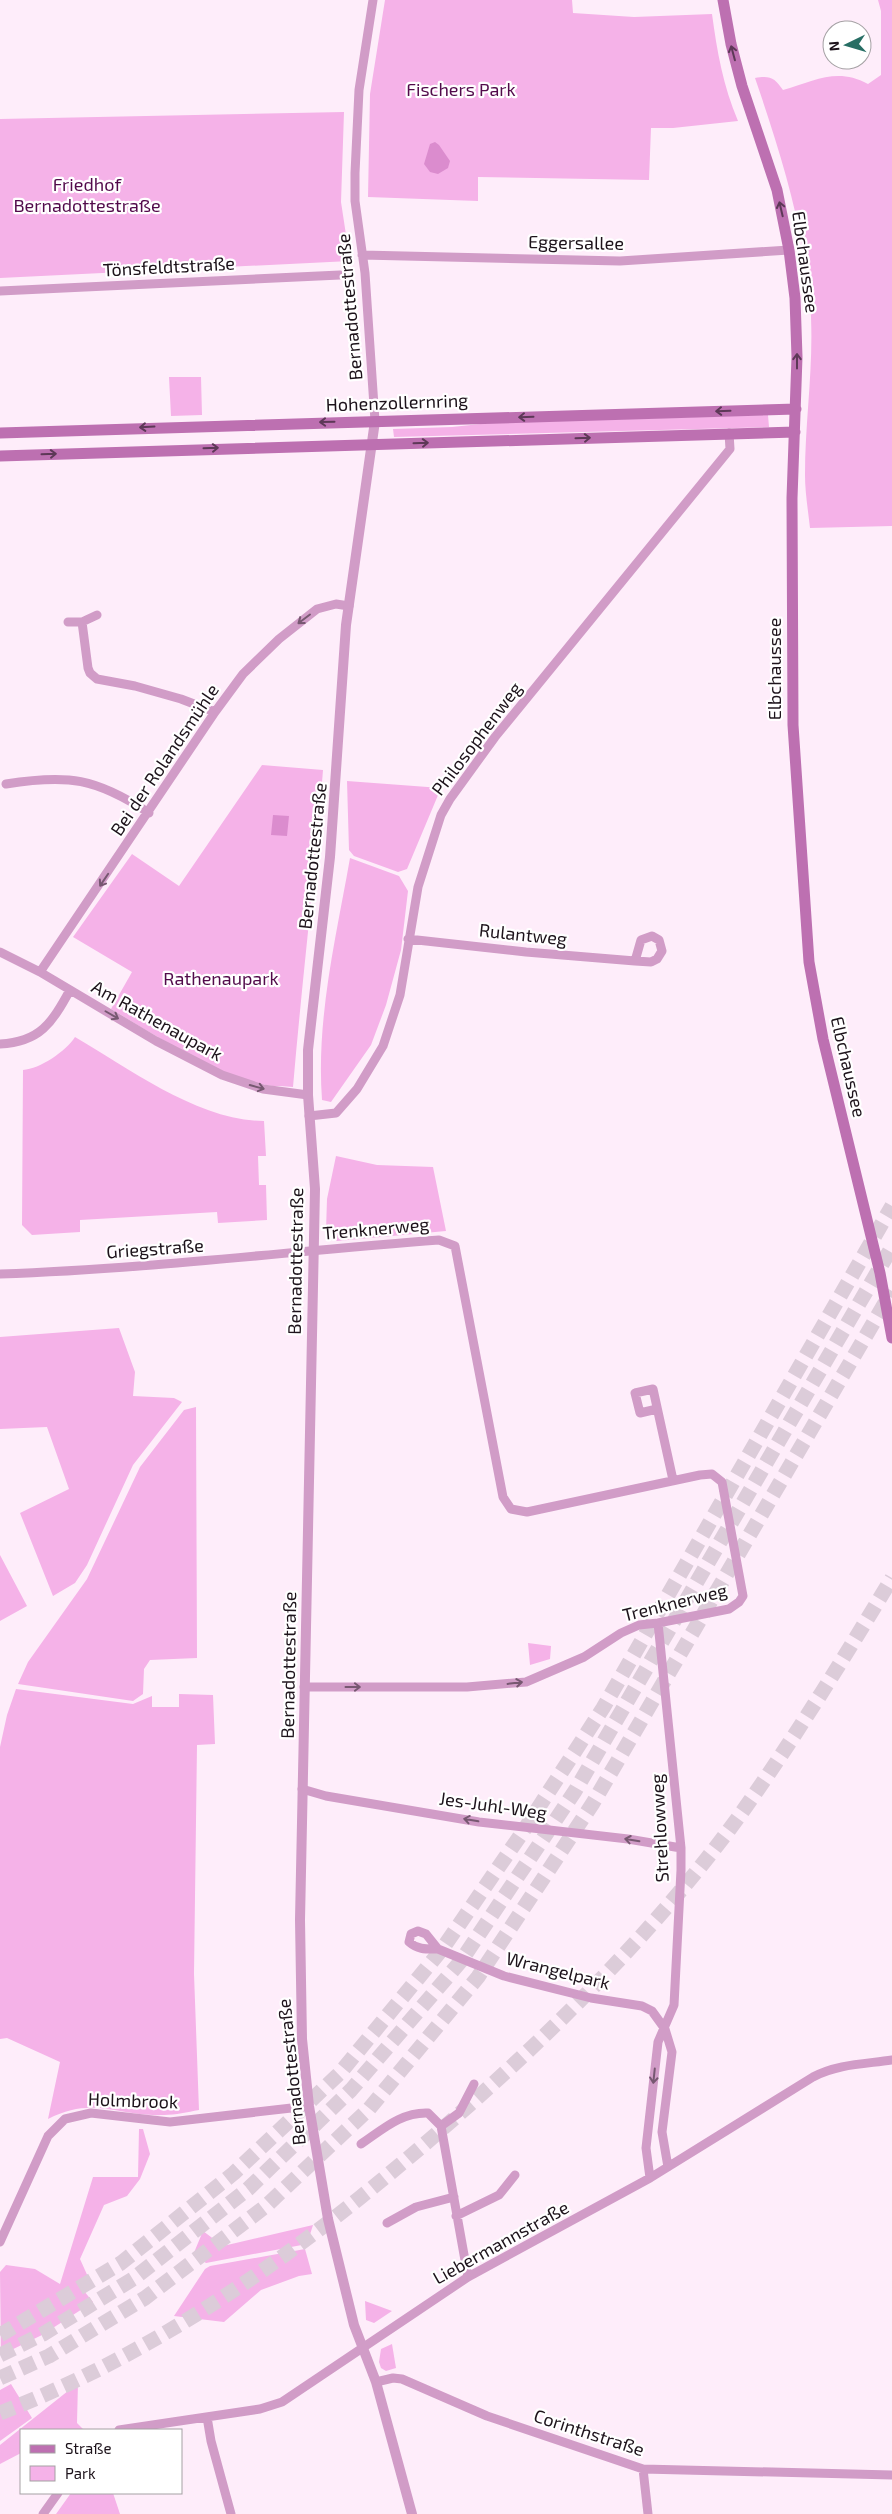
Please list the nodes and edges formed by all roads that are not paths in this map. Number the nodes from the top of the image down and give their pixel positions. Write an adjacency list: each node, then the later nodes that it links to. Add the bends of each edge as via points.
1 (373, 0): 4 (street, Bernadottestraße, via 359,90 356,134 355,201)
2 (723, 0): 3 (main road, Elbchaussee, one-way to 2, via 773,177 740,79)
3 (789, 250): 4 (street, Eggersallee, via 620,261); 7 (main road, Elbchaussee, one-way to 3, via 797,338)
4 (362, 255): 8 (street, Bernadottestraße)
5 (340, 274): 6 (street, Tönsfeldtstraße)
6 (0, 291)
7 (796, 409): 8 (main road, Hohenzollernring, one-way to 8); 9 (main road, Elbchaussee)
8 (376, 421): 10 (main road, Hohenzollernring, one-way to 10); 12 (street, Bernadottestraße)
9 (795, 432): 11 (main road); 31 (main road, Elbchaussee, via 791,532 794,749 809,962 823,1038)
10 (0, 433)
11 (729, 433): 12 (main road, one-way to 11); 21 (street, Philosophenweg, via 730,449 495,737 450,799 441,816 418,887)
12 (372, 444): 13 (main road, one-way to 12); 14 (street, Bernadottestraße)
13 (0, 456)
14 (349, 606): 18 (street, Bei der Rolandsmühle, one-way to 18, via 336,604 317,610 279,639 242,674); 27 (street, Bernadottestraße, via 330,857 308,1050)
15 (97, 615): 17 (street)
16 (68, 622): 17 (street)
17 (82, 622): 18 (street, via 88,668 98,679 154,691)
18 (215, 712): 20 (street, Bei der Rolandsmühle)
19 (6, 784): 20 (street, via 54,778 81,781 104,788)
20 (149, 813): 24 (street, Bei der Rolandsmühle, one-way to 24)
21 (408, 939): 23 (street, Rulantweg); 28 (street, Philosophenweg, via 400,995 383,1046 357,1089 336,1113)
22 (0, 952): 24 (street, Am Rathenaupark)
23 (636, 961)
24 (40, 972): 25 (street, Am Rathenaupark)
25 (70, 990): 26 (street, via 46,1027 22,1042); 27 (street, Am Rathenaupark, one-way to 27, via 156,1041 222,1075 264,1089)
26 (0, 1044)
27 (308, 1095): 28 (street, Bernadottestraße)
28 (309, 1116): 29 (street, Bernadottestraße, via 315,1189)
29 (312, 1250): 30 (street, Griegstraße, via 67,1272); 33 (street, Trenknerweg, via 439,1240 455,1246 503,1497 511,1509 527,1512); 35 (street, Bernadottestraße)
30 (0, 1274)
31 (892, 1338)
32 (657, 1409): 33 (street)
33 (673, 1480): 34 (street, Trenknerweg, via 712,1474 722,1482 743,1596 729,1609)
34 (658, 1624): 35 (street, Trenknerweg, one-way to 34, via 467,1687 526,1682 584,1657 639,1625); 37 (street, Strehlowweg)
35 (304, 1687): 36 (street, Bernadottestraße)
36 (302, 1789): 37 (street, Jes-Juhl-Weg, one-way to 36, via 479,1822); 42 (street, Bernadottestraße, via 300,1987)
37 (681, 1848): 39 (street, Strehlowweg, via 674,2005)
38 (438, 1949): 39 (street, Wrangelpark, via 504,1976 591,1998 642,2006 652,2011)
39 (665, 2029): 45 (street, via 672,2052 662,2132); 47 (street, Strehlowweg, one-way to 47, via 658,2042 646,2148)
40 (892, 2060): 45 (street, Liebermannstraße, via 824,2072)
41 (474, 2084): 43 (street, via 458,2113)
42 (309, 2106): 51 (street, Holmbrook, via 170,2122 91,2114 65,2119 48,2136); 53 (street, Bernadottestraße, via 328,2219)
43 (440, 2126): 44 (street, via 428,2114 414,2113 402,2117); 48 (street)
44 (361, 2144)
45 (668, 2167): 47 (street, Liebermannstraße)
46 (515, 2175): 49 (street, via 499,2195)
47 (650, 2178): 52 (street, Liebermannstraße)
48 (454, 2197): 49 (street); 50 (street, via 416,2207)
49 (456, 2216): 52 (street)
50 (387, 2223)
51 (0, 2242)
52 (468, 2277): 53 (street, Liebermannstraße)
53 (361, 2347): 54 (street, Bernadottestraße); 55 (street, Liebermannstraße, via 282,2402 260,2409)
54 (376, 2382): 57 (street, Corinthstraße, via 402,2379 487,2416); 62 (street, Bernadottestraße)
55 (207, 2417): 56 (street, Liebermannstraße); 61 (street)
56 (126, 2429)
57 (643, 2469): 58 (street, Corinthstraße); 63 (street)
58 (892, 2475)
59 (57, 2494): 60 (street)
60 (43, 2514)
61 (231, 2514)
62 (412, 2514)
63 (648, 2514)

